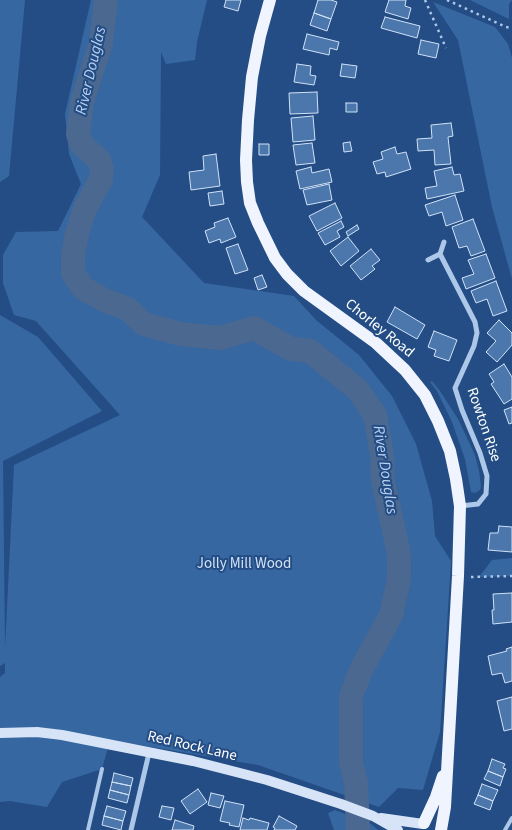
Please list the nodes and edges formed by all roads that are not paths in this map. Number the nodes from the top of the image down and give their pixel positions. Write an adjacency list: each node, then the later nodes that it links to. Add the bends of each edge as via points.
1 (270, 0): 5 (main road, Chorley Road, via 252,77 246,160 250,203 266,242 287,274 304,291 376,343 405,370 425,395 450,450)
2 (444, 242): 3 (street)
3 (440, 254): 4 (street); 5 (street, Rowton Rise, via 475,322 477,333 455,388 487,476 486,494 478,504)
4 (428, 260)
5 (460, 506): 8 (main road, Chorley Road)
6 (0, 733): 7 (main road, Red Rock Lane, via 62,735)
7 (149, 752): 10 (main road, Red Rock Lane, via 244,774); 14 (street)
8 (448, 762): 12 (main road, Chorley Road); 16 (main road, Chorley Road)
9 (102, 769): 13 (lane)
10 (368, 815): 12 (main road, Red Rock Lane); 15 (main road, Red Rock Lane)
11 (512, 818): 17 (lane)
12 (422, 826): 16 (main road, via 431,823)
13 (88, 830)
14 (131, 830)
15 (398, 830)
16 (440, 830)
17 (505, 830)

